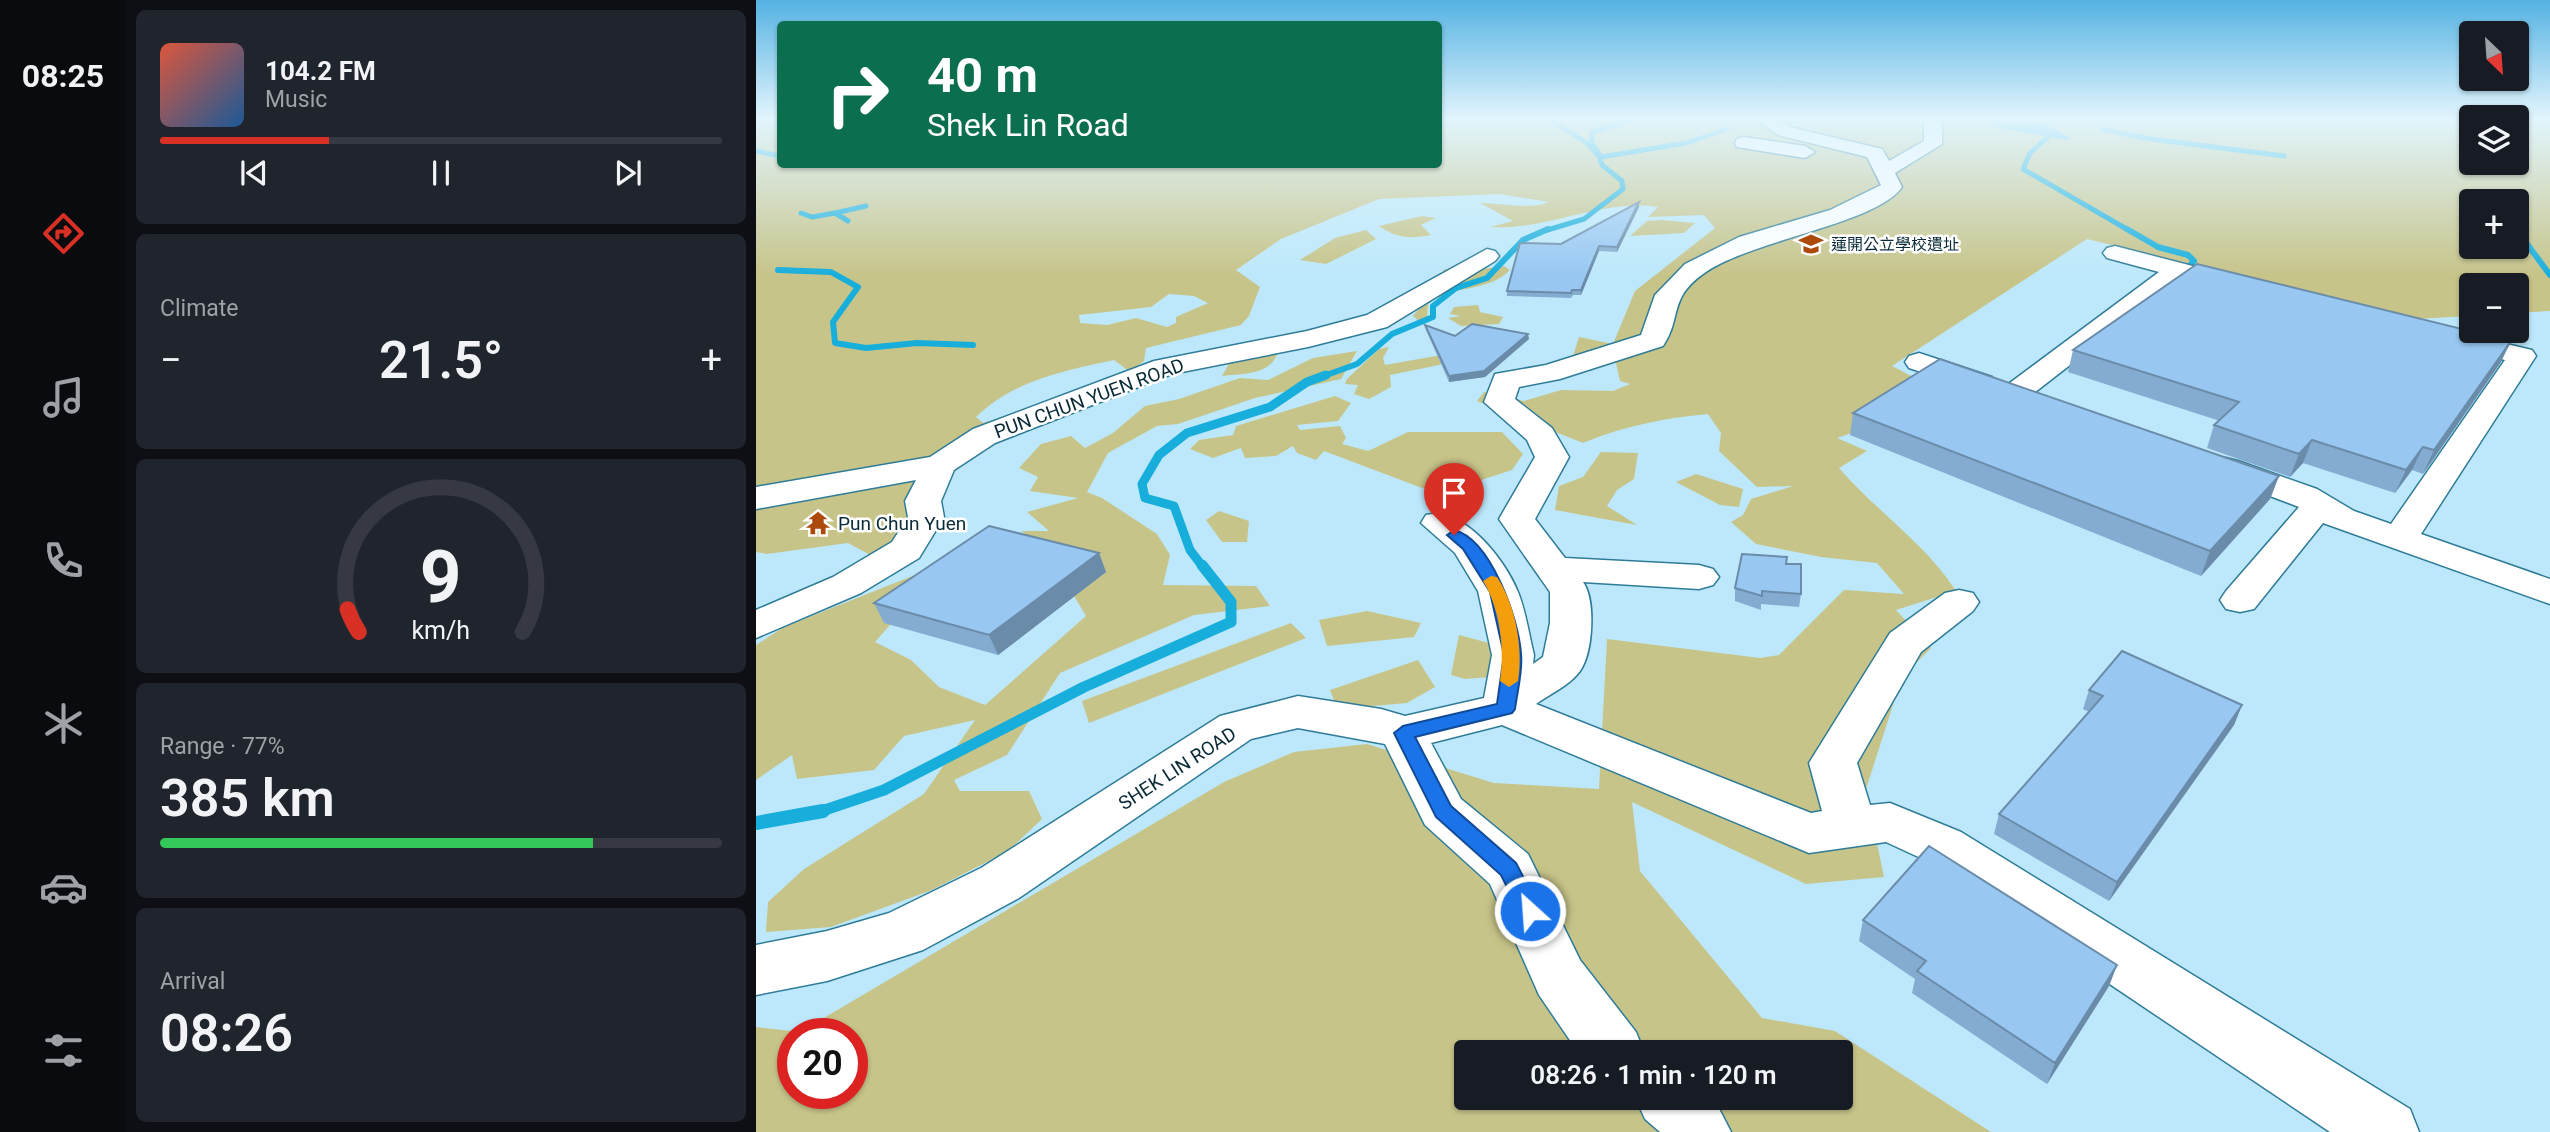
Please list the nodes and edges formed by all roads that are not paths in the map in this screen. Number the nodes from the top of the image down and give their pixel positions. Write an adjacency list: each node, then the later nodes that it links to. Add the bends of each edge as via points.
1 (1860, 171): 4 (street)
2 (1871, 171): 4 (street)
3 (1878, 171): 4 (street, SHEK LIN ROAD)
4 (1870, 175): 19 (street, SHEK LIN ROAD, via 1892,187 1881,196 1708,258 1669,292 1653,340 1550,373 1506,380 1499,402 1541,435 1552,457 1517,519)
5 (2115, 253): 7 (street)
6 (1487, 256): 14 (street, PUN CHUN YUEN ROAD, via 1377,320 1164,367 984,436)
7 (2178, 269): 8 (street); 11 (street)
8 (2270, 293)
9 (2429, 333): 18 (street, via 2522,356)
10 (1919, 362): 11 (street)
11 (2014, 394): 12 (street)
12 (2054, 408)
13 (2199, 459): 16 (street, via 2305,496)
14 (940, 465): 15 (street); 24 (street, via 923,501 926,517 906,550 847,585)
15 (756, 498)
16 (2322, 507): 18 (street, via 2341,519); 22 (street, via 2305,520)
17 (1439, 523): 25 (street, via 1469,546 1498,592 1513,655)
18 (2399, 539): 21 (street)
19 (1553, 569): 20 (street); 25 (street, SHEK LIN ROAD, via 1570,592 1571,623 1563,664)
20 (1699, 577)
21 (2550, 592)
22 (2240, 600)
23 (1959, 602): 27 (street, via 1905,643 1833,763)
24 (756, 625)
25 (1505, 706): 26 (street, SHEK LIN ROAD); 27 (street, via 1809,833)
26 (1403, 733): 28 (street, SHEK LIN ROAD, via 1381,725 1298,712 1236,727 1000,883 904,933 827,956); 29 (street, via 1443,812 1509,869 1559,977)
27 (1852, 827): 32 (street, via 1891,822 1943,846)
28 (756, 970)
29 (1605, 1040)
30 (1683, 1110): 31 (street)
31 (1699, 1132)
32 (2387, 1132)

